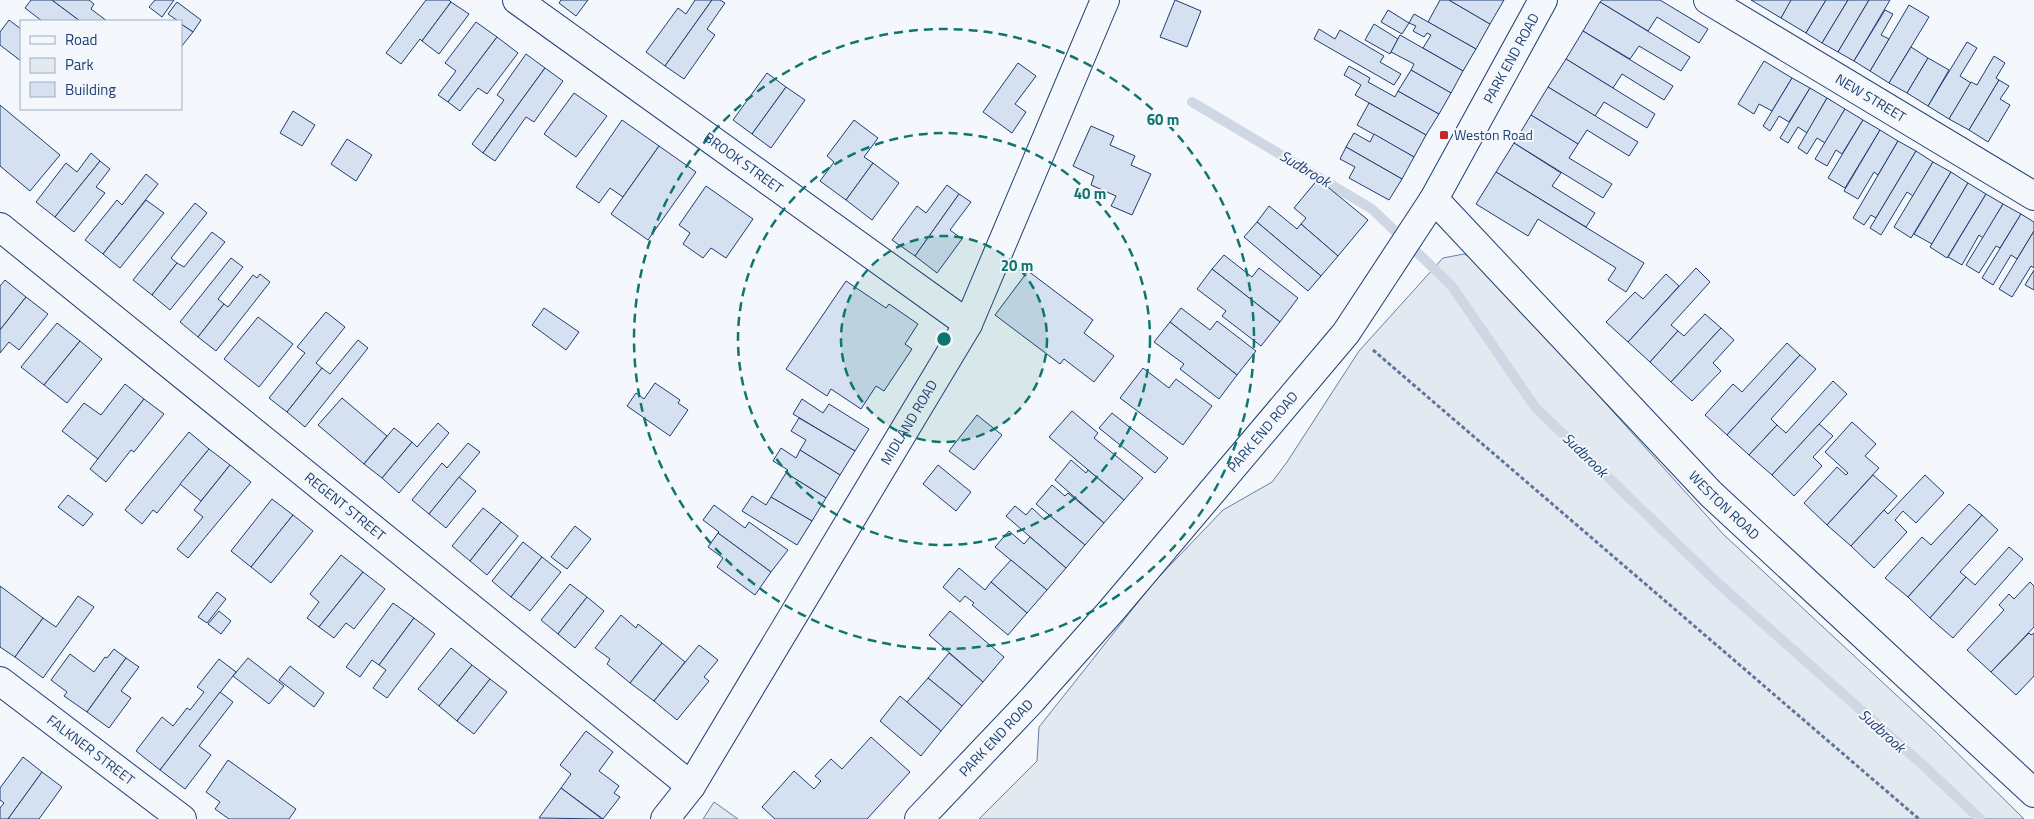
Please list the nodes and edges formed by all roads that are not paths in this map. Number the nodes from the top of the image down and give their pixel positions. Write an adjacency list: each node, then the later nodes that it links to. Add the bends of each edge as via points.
1 (517, 0): 8 (street, BROOK STREET)
2 (1105, 0): 8 (street, MIDLAND ROAD)
3 (1543, 0): 6 (street, PARK END ROAD)
4 (1708, 0): 5 (street, NEW STREET)
5 (2034, 196)
6 (1434, 199): 11 (street, WESTON ROAD, via 1712,494); 14 (street, PARK END ROAD, via 1349,330 1112,610)
7 (0, 227): 10 (street, REGENT STREET)
8 (968, 324): 10 (street, MIDLAND ROAD)
9 (0, 681): 12 (street, FALKNER STREET)
10 (691, 786): 13 (street, MIDLAND ROAD)
11 (2034, 793)
12 (182, 819)
13 (665, 819)
14 (919, 819)

